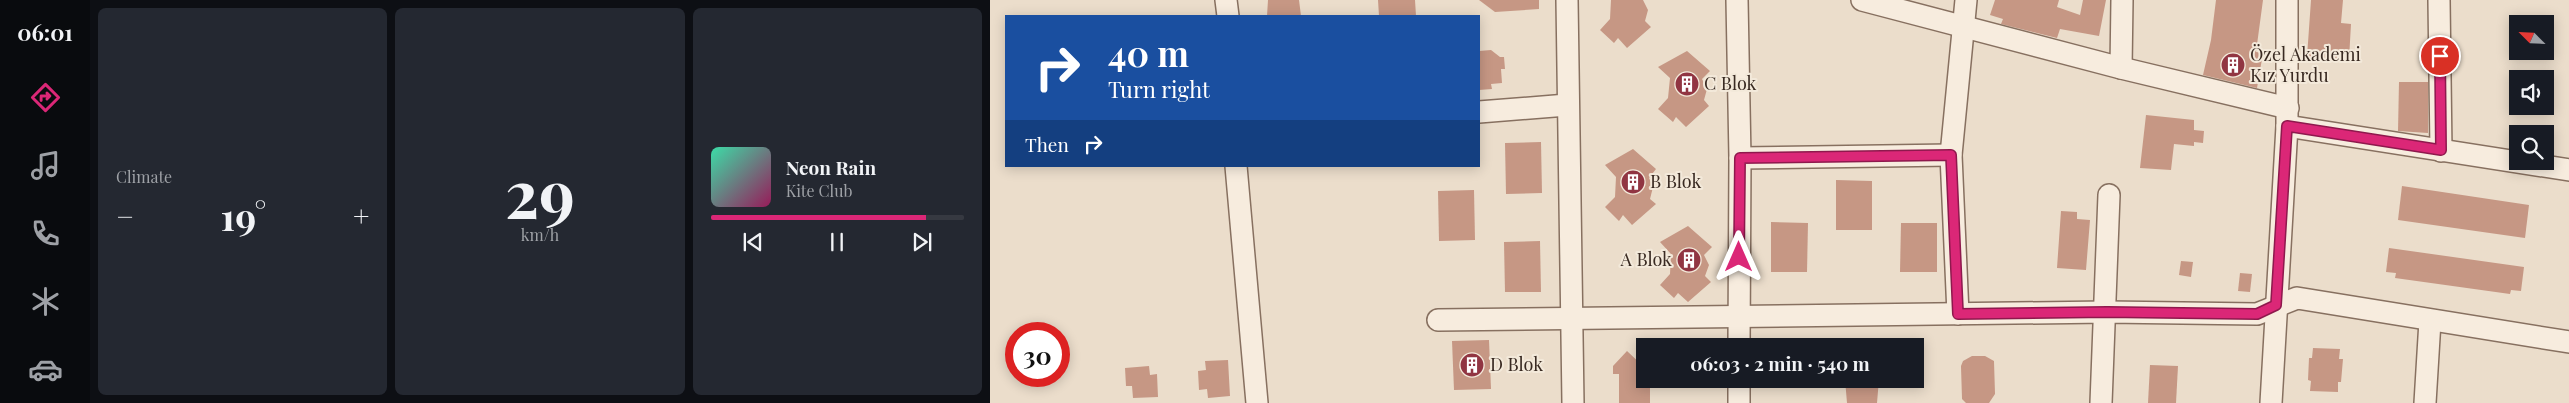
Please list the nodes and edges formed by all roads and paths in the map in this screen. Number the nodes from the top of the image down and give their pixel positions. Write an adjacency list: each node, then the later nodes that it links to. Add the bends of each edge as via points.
1 (1226, 0): 9 (street)
2 (1567, 0): 12 (street)
3 (1737, 0): 17 (street)
4 (1862, 0): 10 (street)
5 (1966, 0): 10 (street)
6 (2122, 0): 11 (street)
7 (2287, 0): 14 (street)
8 (2439, 0): 15 (street)
9 (1228, 15)
10 (1964, 27): 11 (street); 16 (street)
11 (2120, 68): 14 (street)
12 (1567, 105): 13 (street); 25 (street)
13 (1480, 112)
14 (2288, 117): 15 (street); 21 (street)
15 (2441, 150): 19 (street)
16 (1951, 155): 17 (street); 23 (street)
17 (1740, 158): 24 (street)
18 (1236, 167): 31 (street)
19 (2569, 170)
20 (2110, 195): 22 (street)
21 (2276, 305): 22 (street, via 2257,314); 27 (street, via 2297,298); 35 (street)
22 (2107, 312): 23 (street); 34 (street)
23 (1958, 314): 24 (street)
24 (1739, 317): 25 (street); 28 (street)
25 (1573, 318): 26 (street); 32 (street)
26 (1438, 320)
27 (2430, 321): 29 (street); 36 (street)
28 (1739, 338)
29 (2569, 342)
30 (1739, 388): 33 (street)
31 (1257, 403)
32 (1573, 403)
33 (1739, 403)
34 (2102, 403)
35 (2271, 403)
36 (2426, 403)

